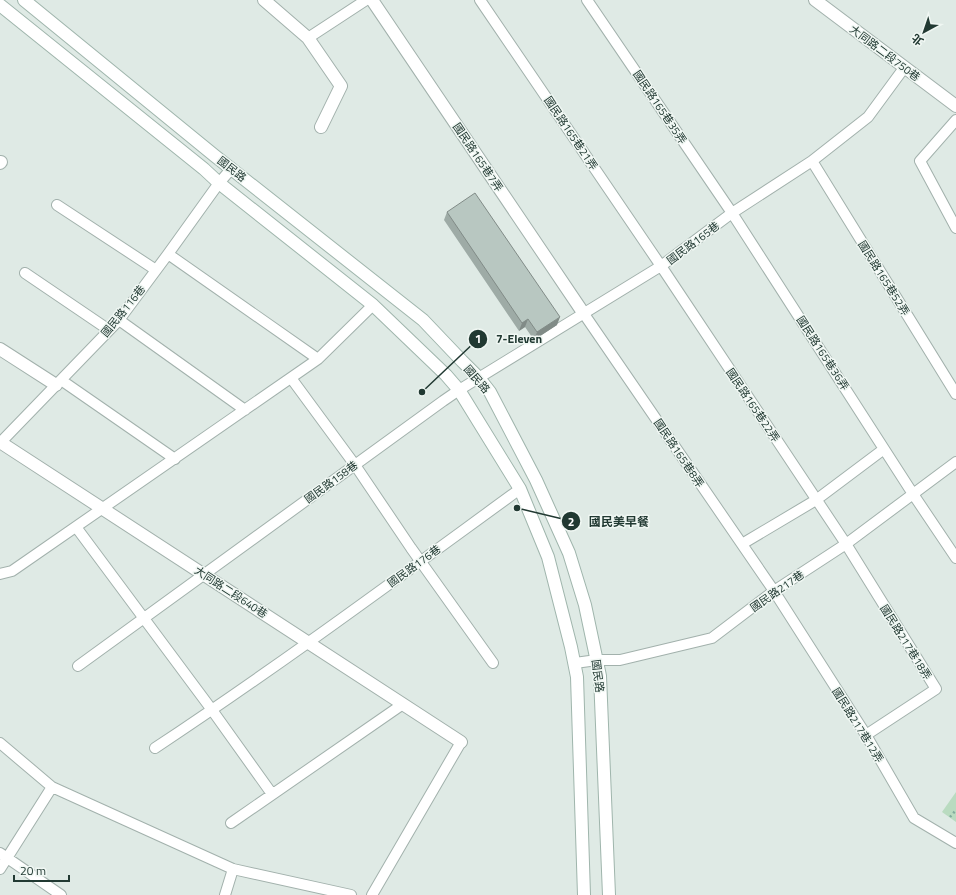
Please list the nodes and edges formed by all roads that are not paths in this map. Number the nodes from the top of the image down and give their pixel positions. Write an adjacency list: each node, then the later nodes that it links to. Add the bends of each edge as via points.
1 (24, 0): 15 (street, 國民路)
2 (264, 0): 9 (street)
3 (366, 0): 9 (lane)
4 (372, 0): 25 (street, 國民路165巷7弄)
5 (480, 0): 21 (lane, 國民路165巷21弄)
6 (587, 0): 18 (lane, 國民路165巷35弄)
7 (815, 0): 10 (street, 大同路二段750巷)
8 (0, 5): 16 (street, 國民路)
9 (308, 38): 13 (street, via 341,86)
10 (904, 68): 11 (street, 大同路二段750巷); 14 (lane, 國民路165巷, via 868,117)
11 (956, 106)
12 (956, 120): 19 (lane, via 920,161)
13 (321, 127)
14 (812, 161): 18 (lane, 國民路165巷); 34 (lane, 國民路165巷52弄)
15 (232, 168): 16 (lane, 國民路116巷); 31 (street, 國民路, via 423,320)
16 (219, 183): 20 (lane, 國民路116巷); 24 (street, 國民路)
17 (57, 205): 22 (lane)
18 (732, 213): 21 (lane, 國民路165巷); 37 (lane, 國民路165巷36弄)
19 (956, 228)
20 (168, 254): 22 (lane, 國民路116巷); 29 (lane)
21 (661, 266): 25 (lane, 國民路165巷); 43 (lane, 國民路165巷22弄)
22 (156, 270): 26 (lane, 國民路116巷)
23 (25, 273): 27 (lane)
24 (373, 305): 29 (lane); 33 (street, 國民路)
25 (584, 314): 31 (lane, 國民路165巷); 46 (lane, 國民路165巷8弄)
26 (118, 320): 27 (lane, 國民路116巷); 35 (lane)
27 (109, 330): 32 (lane, 國民路116巷)
28 (0, 349): 32 (street)
29 (318, 359): 30 (lane)
30 (291, 378): 35 (lane); 40 (lane)
31 (479, 378): 33 (lane, 國民路165巷); 55 (street, 國民路, via 490,392 536,480 569,553 585,604)
32 (58, 382): 36 (lane, 國民路116巷); 38 (lane)
33 (459, 390): 40 (lane, 國民路158巷); 41 (street, 國民路)
34 (956, 394)
35 (245, 410): 38 (lane)
36 (0, 442): 44 (street, 大同路二段640巷)
37 (884, 449): 42 (lane, 國民路165巷36弄); 43 (lane)
38 (175, 459): 44 (lane)
39 (956, 462): 42 (lane, 國民路217巷)
40 (355, 465): 49 (lane); 51 (lane, 國民路158巷)
41 (520, 489): 49 (lane, 國民路176巷); 57 (street, 國民路, via 548,557)
42 (913, 494): 47 (lane, 國民路217巷); 48 (lane, 國民路165巷36弄)
43 (816, 500): 46 (lane); 47 (lane, 國民路165巷22弄)
44 (103, 509): 45 (lane); 51 (street, 大同路二段640巷)
45 (76, 527): 50 (lane, via 12,571); 53 (lane)
46 (742, 544): 52 (lane, 國民路165巷8弄)
47 (846, 544): 52 (lane, 國民路217巷); 61 (lane, 國民路217巷18弄, via 936,689)
48 (956, 558)
49 (420, 562): 54 (lane, 國民路176巷); 56 (lane)
50 (0, 574)
51 (203, 574): 53 (lane, 國民路158巷); 54 (street, 大同路二段640巷)
52 (774, 591): 55 (lane, 國民路217巷, via 712,638 620,660); 61 (lane, 國民路217巷12弄)
53 (144, 618): 58 (lane, 國民路158巷); 60 (lane)
54 (308, 642): 59 (street, 大同路二段640巷); 60 (lane, 國民路176巷)
55 (597, 660): 57 (lane, 國民路217巷); 77 (street, 國民路, via 600,676)
56 (493, 663)
57 (575, 663): 76 (street, 國民路)
58 (78, 666)
59 (402, 704): 62 (street, 大同路二段640巷); 66 (lane)
60 (212, 710): 64 (lane, 國民路176巷); 66 (lane)
61 (866, 735): 68 (lane, 國民路217巷12弄, via 914,818)
62 (461, 742): 75 (lane)
63 (0, 743): 65 (lane)
64 (155, 748)
65 (52, 787): 69 (lane); 71 (lane)
66 (272, 794): 67 (lane)
67 (231, 822)
68 (956, 843)
69 (3, 855): 70 (lane); 72 (lane)
70 (0, 869)
71 (233, 869): 73 (lane); 74 (lane)
72 (61, 895)
73 (225, 895)
74 (351, 895)
75 (372, 895)
76 (584, 895)
77 (609, 895)

